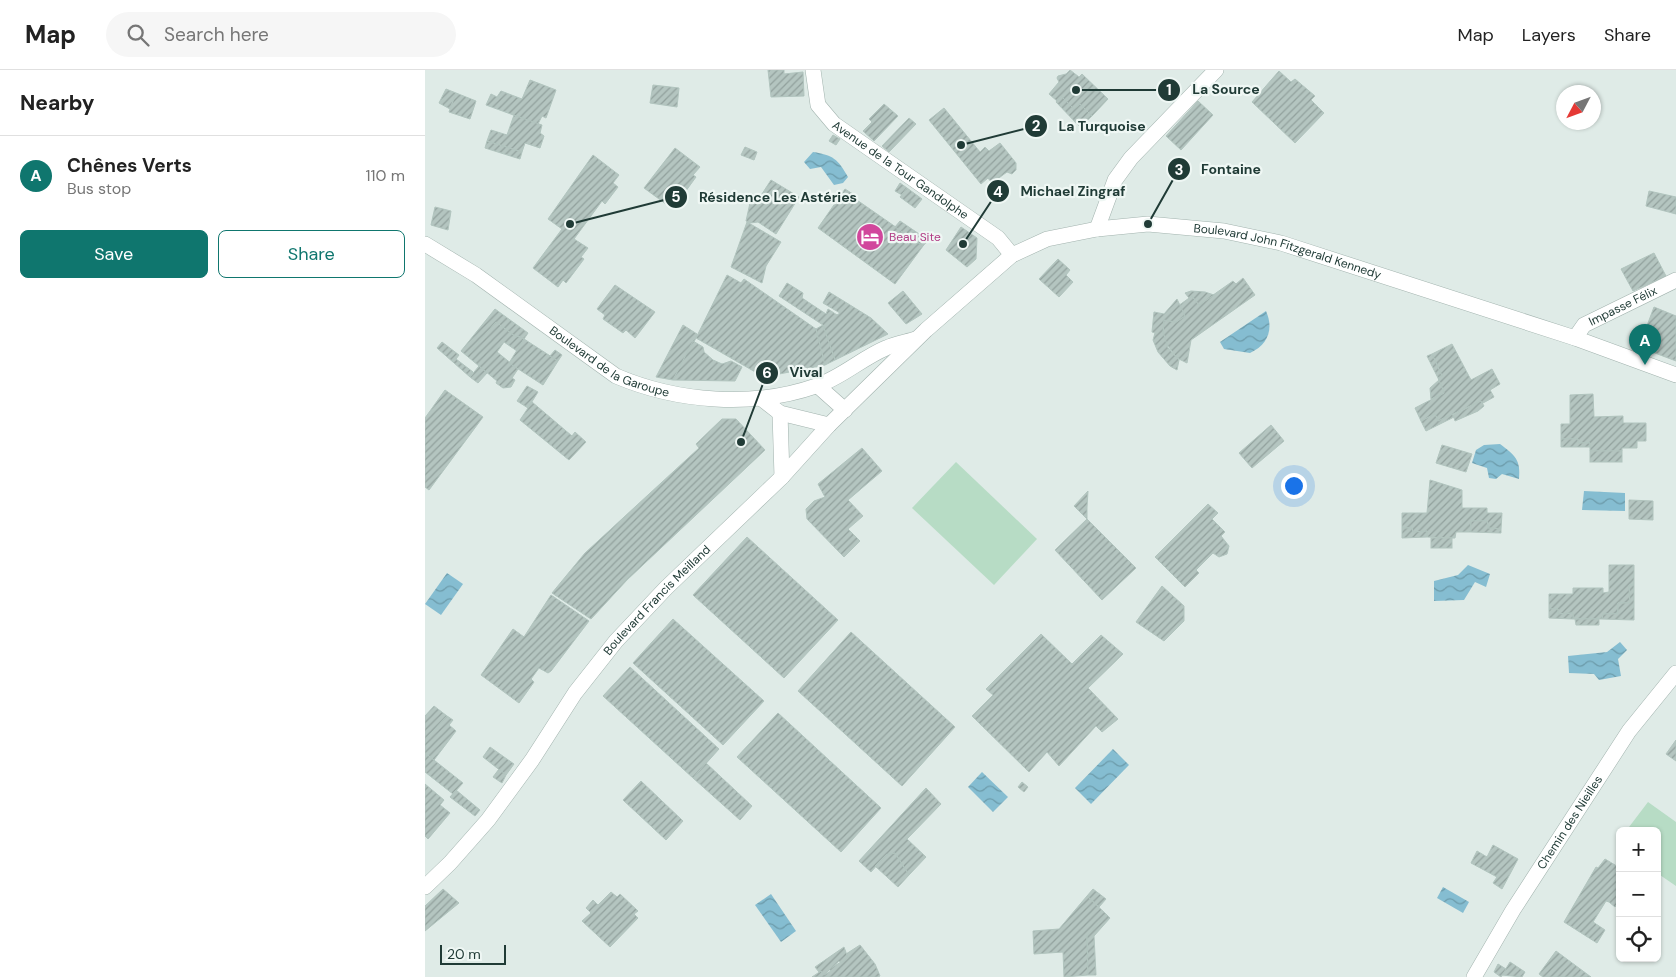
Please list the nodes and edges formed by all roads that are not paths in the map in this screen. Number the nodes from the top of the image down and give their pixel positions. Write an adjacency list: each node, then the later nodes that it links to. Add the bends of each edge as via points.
1 (813, 70): 5 (street, Avenue de la Tour Gandolphe, via 813,111 998,238)
2 (1216, 70): 3 (street, via 1131,158 1115,180)
3 (1097, 229): 5 (street, Boulevard John Fitzgerald Kennedy, via 1047,239); 7 (street, Boulevard John Fitzgerald Kennedy, via 1148,224 1224,230 1281,243)
4 (425, 244): 11 (street, Boulevard de la Garoupe, via 476,275 616,376 672,395)
5 (1012, 255): 8 (street, Boulevard John Fitzgerald Kennedy)
6 (1676, 280): 7 (street, Impasse Félix, via 1584,325)
7 (1575, 338): 9 (street, Boulevard John Fitzgerald Kennedy)
8 (917, 339): 10 (street, Boulevard de la Garoupe, via 887,348); 12 (street, Boulevard Francis Meilland)
9 (1676, 375)
10 (818, 386): 11 (street, Boulevard de la Garoupe); 12 (street)
11 (763, 399): 13 (street)
12 (845, 410): 14 (street, Boulevard Francis Meilland)
13 (780, 413): 14 (street); 15 (street)
14 (829, 425): 15 (street, Boulevard Francis Meilland)
15 (782, 477): 17 (street, Boulevard Francis Meilland, via 666,588 616,641 575,693 488,820)
16 (1676, 673): 18 (street, Chemin des Nieilles, via 1629,731 1513,910)
17 (425, 887)
18 (1474, 977)

